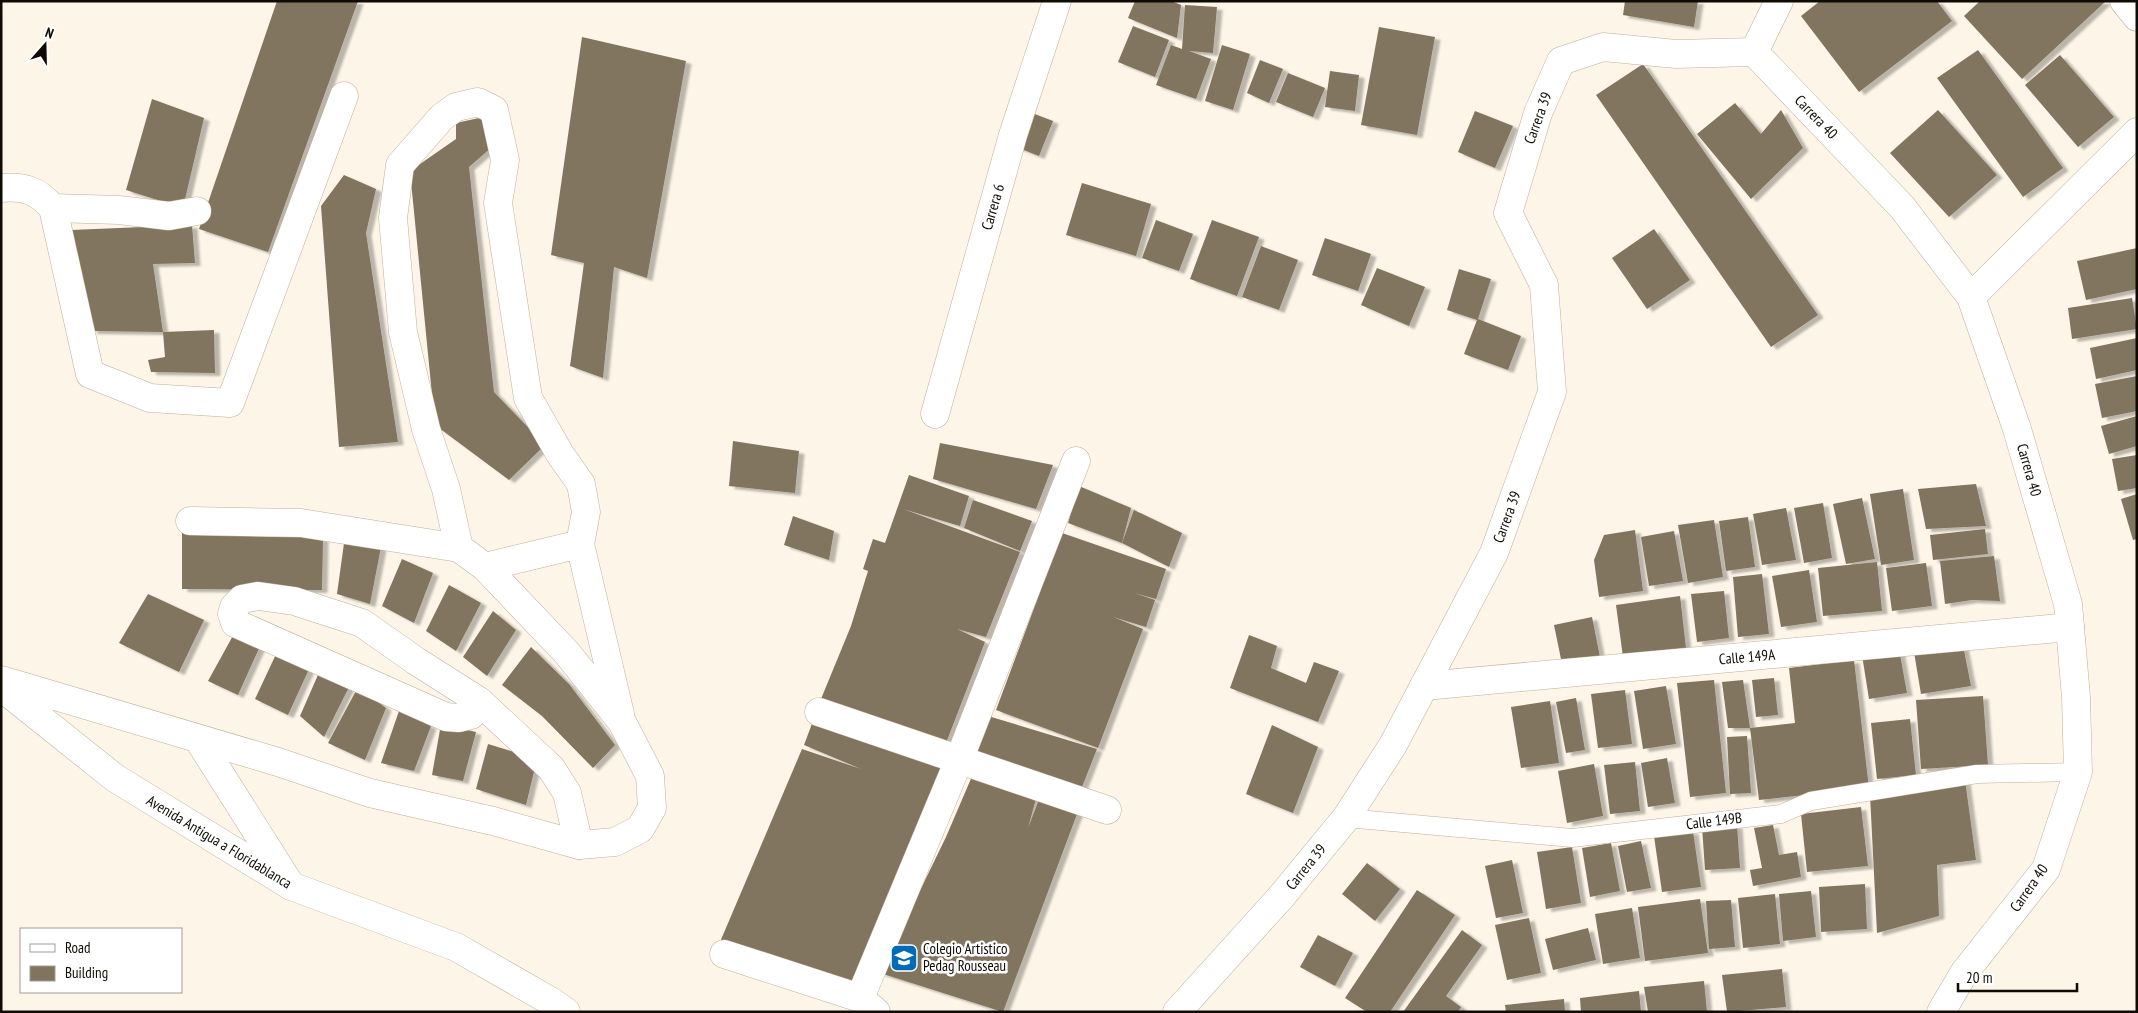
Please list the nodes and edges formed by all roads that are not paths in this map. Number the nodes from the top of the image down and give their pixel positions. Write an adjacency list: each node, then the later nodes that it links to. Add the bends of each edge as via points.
1 (1057, 1): 12 (street, Carrera 6, via 1013,135)
2 (1779, 1): 5 (street)
3 (2124, 1): 4 (street)
4 (2137, 17)
5 (1754, 52): 11 (street, Carrera 40, via 1902,207); 20 (street, Carrera 39, via 1676,54 1602,48 1561,61 1538,113 1508,213 1544,284 1552,392 1494,553)
6 (344, 96): 9 (street, via 230,403 150,398 90,374)
7 (2137, 132): 11 (street)
8 (1, 188): 9 (street, via 21,186 44,197)
9 (53, 208): 10 (street, via 169,216)
10 (197, 211)
11 (1970, 297): 18 (street, Carrera 40, via 2018,429 2068,604)
12 (936, 414)
13 (1076, 461): 26 (street)
14 (190, 521): 16 (street, via 301,523)
15 (580, 544): 16 (street, via 586,512 581,484 528,398 498,202 505,160 494,110 478,102 456,107 442,117 400,166 393,218 402,332); 17 (street); 24 (street)
16 (459, 548): 17 (street)
17 (485, 567): 24 (street, via 567,653)
18 (2070, 628): 20 (street, Calle 149A); 27 (street, Carrera 40)
19 (1, 680): 25 (street)
20 (1424, 686): 29 (street, Carrera 39, via 1393,745)
21 (1, 687): 31 (street, Avenida Antigua a Floridablanca, via 115,778)
22 (479, 701): 22 (street, via 362,623 294,601 258,596 242,600 232,609 235,623 446,717 471,715); 30 (street, via 551,768 567,792)
23 (819, 712): 26 (street)
24 (622, 722): 30 (street, via 650,776 652,808 640,829 615,842)
25 (198, 739): 30 (street, via 370,794); 31 (street)
26 (959, 760): 28 (street); 33 (street)
27 (2078, 772): 29 (lane, Calle 149B, via 1977,774 1812,802 1781,814 1572,838); 36 (street, Carrera 40, via 2046,869 1964,974)
28 (1107, 810)
29 (1346, 818): 35 (street, Carrera 39, via 1282,897)
30 (578, 845)
31 (291, 886): 34 (street, Avenida Antigua a Floridablanca, via 456,947)
32 (724, 954): 33 (street)
33 (868, 1005)
34 (566, 1012)
35 (1177, 1012)
36 (1941, 1012)

